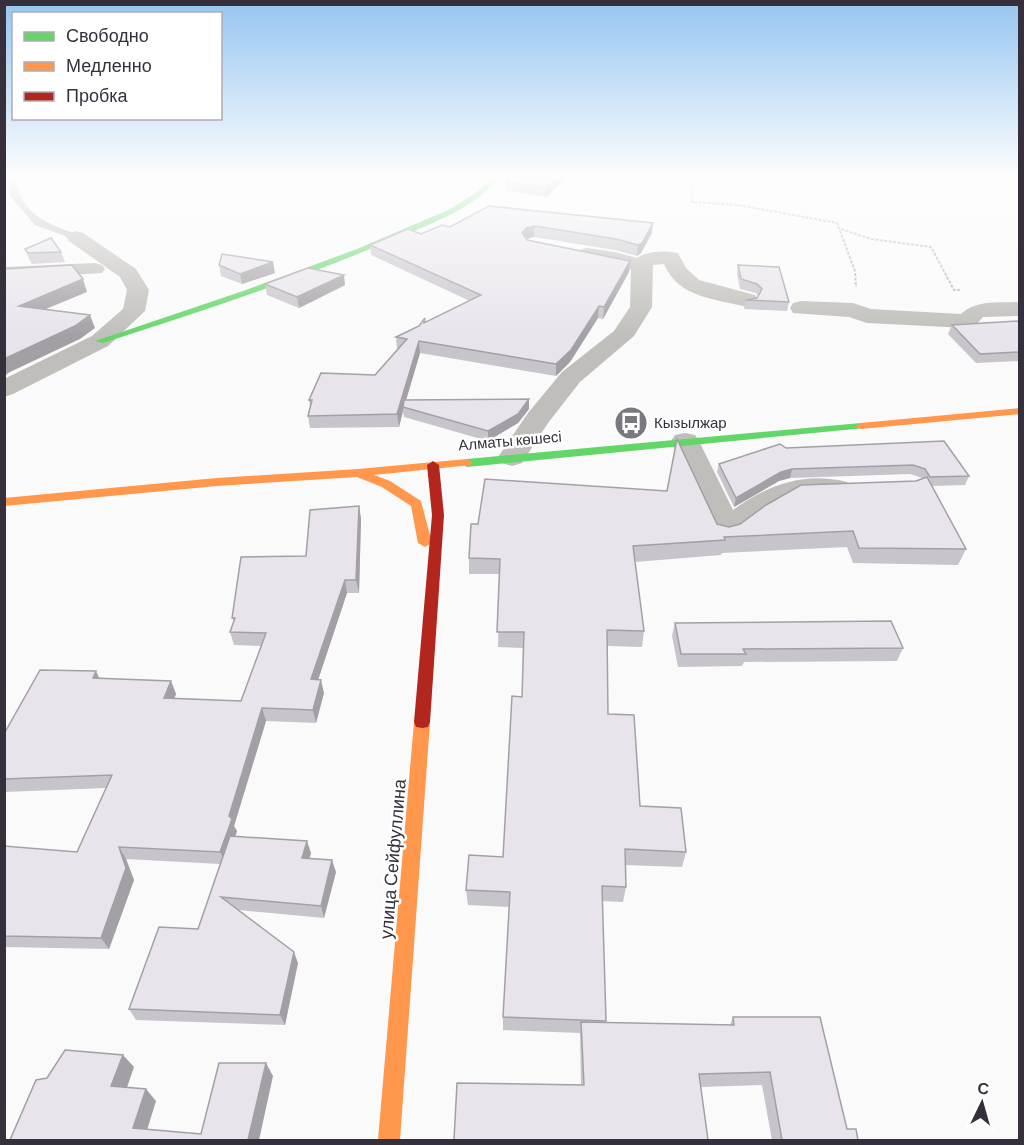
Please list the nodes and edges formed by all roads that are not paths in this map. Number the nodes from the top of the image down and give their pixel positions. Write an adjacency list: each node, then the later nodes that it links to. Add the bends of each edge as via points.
1 (58, 230): 3 (lane)
2 (406, 230): 11 (street, via 292,276)
3 (76, 237): 11 (street, via 129,273 138,290 134,311)
4 (560, 250): 5 (street, via 615,258)
5 (642, 267): 8 (street, via 646,260 674,250 676,272 689,286); 15 (street, via 641,307 622,336 571,377)
6 (96, 269): 7 (street)
7 (4, 273)
8 (747, 300)
9 (801, 308): 10 (street, via 967,321 977,311)
10 (1020, 309)
11 (100, 341): 12 (street)
12 (4, 389)
13 (1020, 411): 14 (street, Алматы көшесі)
14 (685, 441): 15 (street, Алматы көшесі); 18 (street, via 725,531 790,489)
15 (513, 457): 16 (street, Алматы көшесі)
16 (433, 465): 17 (street, Алматы көшесі); 20 (street, улица Сейфуллина, via 438,515)
17 (358, 473): 19 (street, Алматы көшесі); 20 (street, улица Сейфуллина, via 386,484 417,504)
18 (862, 487)
19 (4, 502)
20 (433, 580): 21 (street, улица Сейфуллина)
21 (389, 1140)

